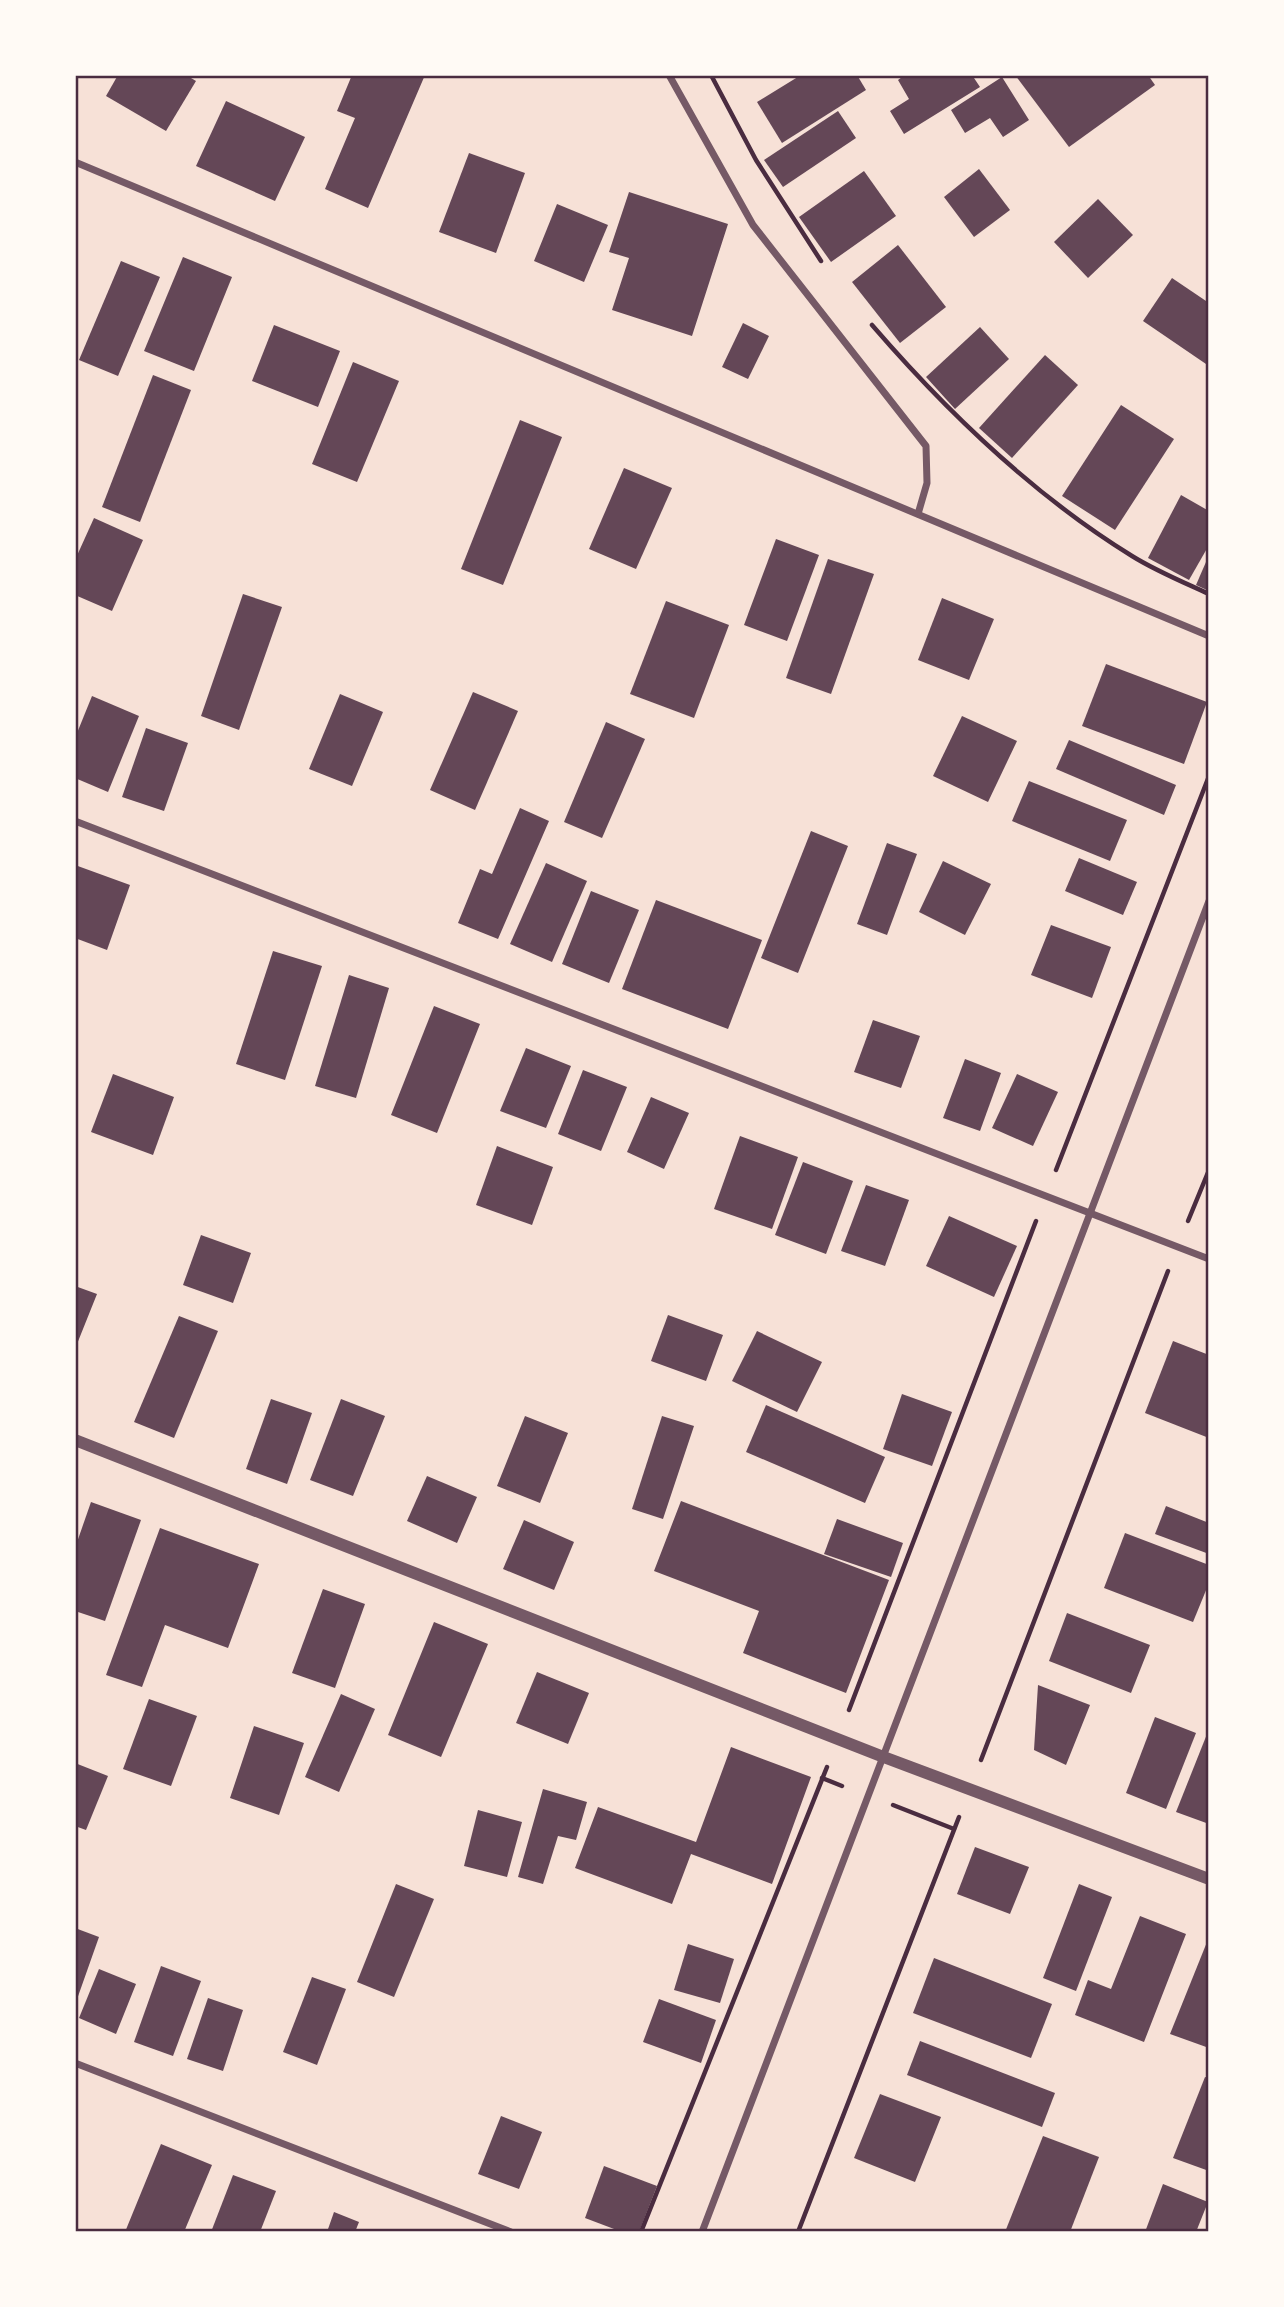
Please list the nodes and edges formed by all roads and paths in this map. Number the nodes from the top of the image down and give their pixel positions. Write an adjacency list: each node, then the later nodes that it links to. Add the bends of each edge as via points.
1 (669, 75): 6 (street, via 753,225 926,446 927,483)
2 (711, 75): 4 (path, via 755,160)
3 (75, 162): 6 (street)
4 (824, 265)
5 (871, 324): 7 (path, via 975,434 1052,499 1133,557)
6 (918, 514): 8 (street)
7 (1209, 594)
8 (1209, 636)
9 (1209, 776): 13 (path)
10 (75, 821): 13 (street)
11 (1209, 901): 14 (street)
12 (1209, 1170): 15 (path)
13 (1046, 1195): 14 (street); 18 (path)
14 (1089, 1212): 15 (street); 19 (street)
15 (1177, 1247): 16 (street); 20 (path)
16 (1209, 1259)
17 (75, 1440): 18 (street)
18 (838, 1739): 19 (street); 24 (path)
19 (881, 1756): 20 (street); 25 (street)
20 (970, 1789): 21 (street); 26 (path)
21 (1209, 1879)
22 (75, 2063): 23 (street)
23 (511, 2232)
24 (641, 2232)
25 (702, 2232)
26 (798, 2232)

